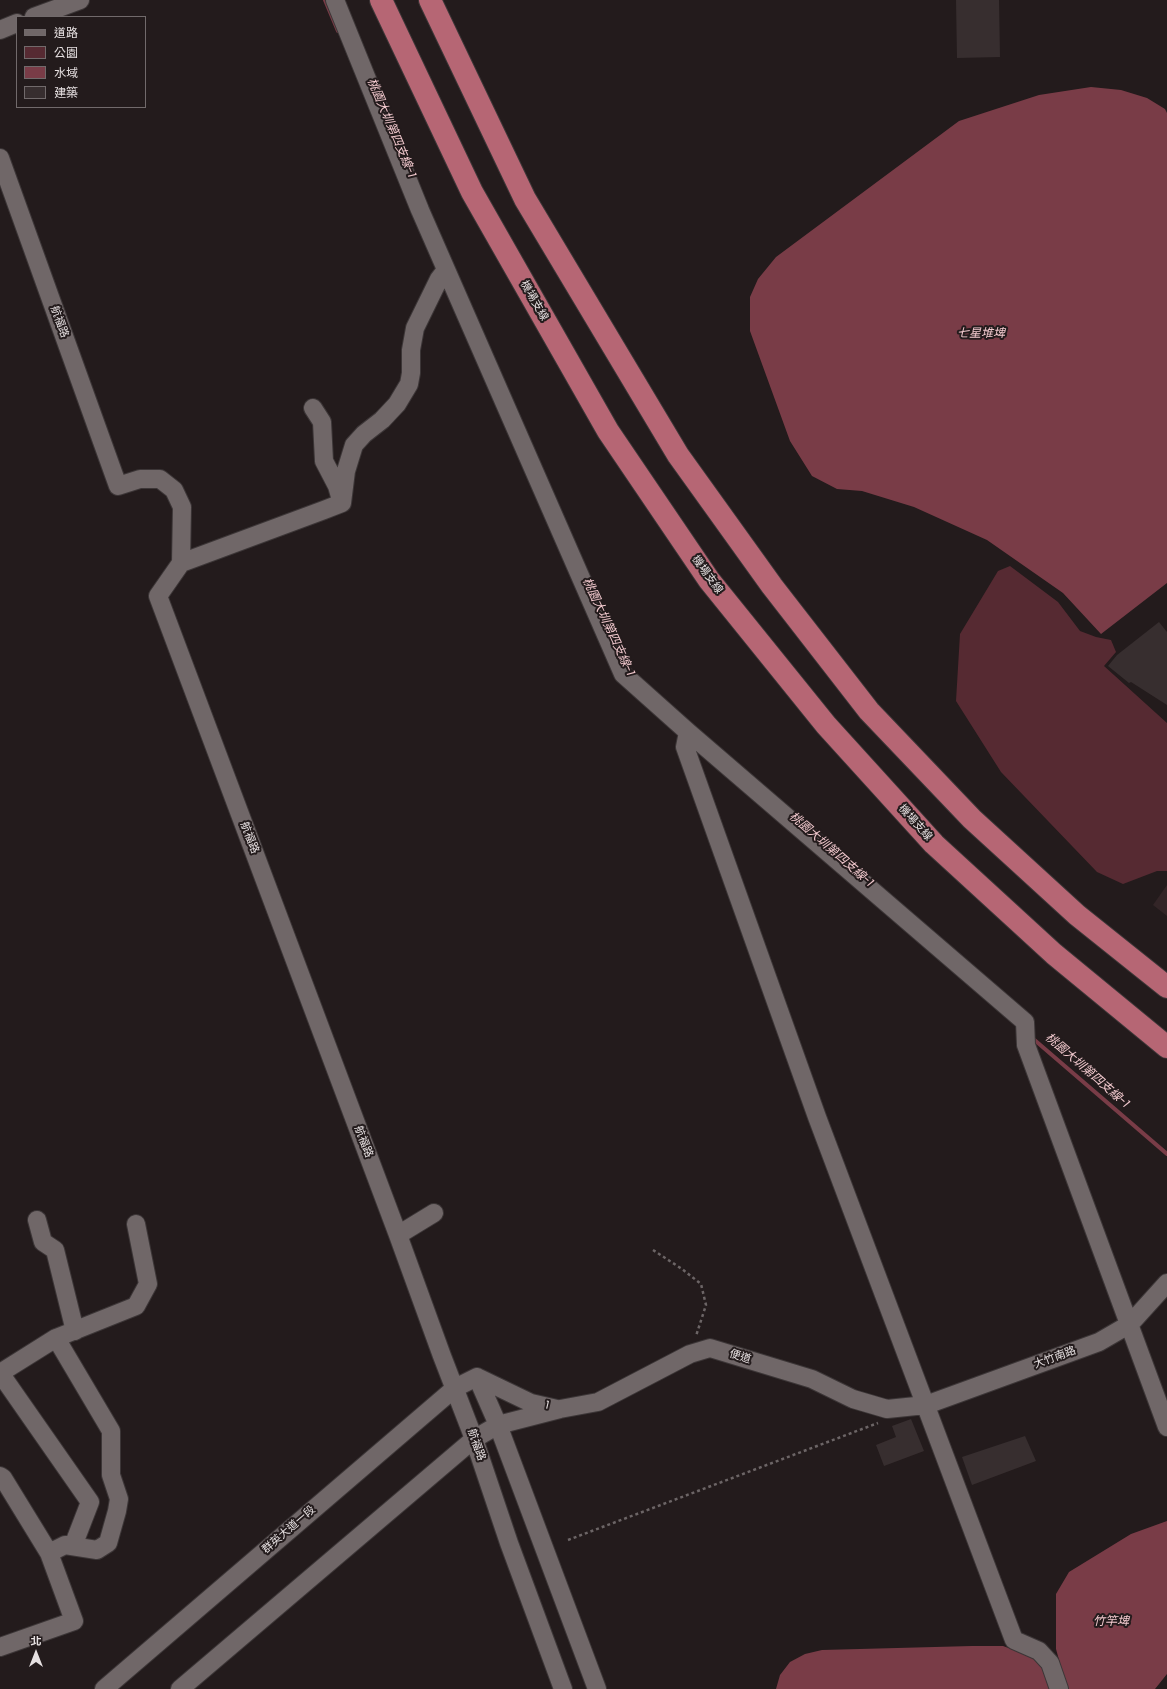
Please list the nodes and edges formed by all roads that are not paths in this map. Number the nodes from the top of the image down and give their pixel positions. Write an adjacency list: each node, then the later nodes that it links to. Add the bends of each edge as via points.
1 (80, 0): 5 (street)
2 (335, 0): 9 (street)
3 (381, 0): 15 (highway, 機場支線, via 476,199 608,431 709,580 826,725 934,844 1054,954)
4 (430, 0): 14 (highway, via 525,199 678,454 772,586 869,711 972,819 1077,915)
5 (37, 16)
6 (16, 23): 7 (street)
7 (0, 30)
8 (0, 158): 12 (street, 航福路, via 118,486 140,479 160,479 174,490 182,507)
9 (446, 270): 11 (street, via 415,328 409,384 397,404 354,445 346,471); 13 (street, via 623,674)
10 (313, 408): 11 (street, via 322,422 324,461)
11 (342, 502): 12 (street)
12 (181, 563): 19 (street, 航福路, via 158,596)
13 (688, 732): 21 (street, via 1025,1022 1026,1045); 27 (street, via 685,747 690,762 817,1117)
14 (1167, 987)
15 (1167, 1047)
16 (434, 1212): 19 (street)
17 (37, 1220): 22 (street, via 43,1242 55,1250)
18 (136, 1224): 22 (street, via 148,1284 136,1306)
19 (398, 1235): 26 (street, 航福路)
20 (1167, 1283): 21 (street, 大竹南路)
21 (1130, 1324): 27 (street, 大竹南路, via 1099,1342); 30 (street)
22 (75, 1331): 23 (street)
23 (56, 1338): 24 (street); 33 (street, via 111,1431 111,1475 119,1499 108,1543 96,1550)
24 (0, 1373): 33 (street, via 90,1502)
25 (477, 1377): 26 (street, 群英大道一段); 28 (street, 1, via 531,1403); 29 (street)
26 (455, 1388): 31 (street, 航福路); 36 (street, 群英大道一段)
27 (926, 1406): 28 (street, 便道, via 888,1409 853,1399 812,1379 710,1348 690,1354 598,1402); 40 (street, via 1014,1640 1039,1651 1050,1663)
28 (560, 1409): 29 (street, 1)
29 (498, 1425): 31 (street); 39 (street)
30 (1167, 1427)
31 (474, 1440): 37 (street); 38 (street, 航福路)
32 (0, 1476): 34 (street)
33 (73, 1546): 34 (street, via 65,1545)
34 (48, 1553): 35 (street, via 74,1621)
35 (0, 1648)
36 (104, 1689)
37 (180, 1689)
38 (563, 1689)
39 (597, 1689)
40 (1059, 1689)

